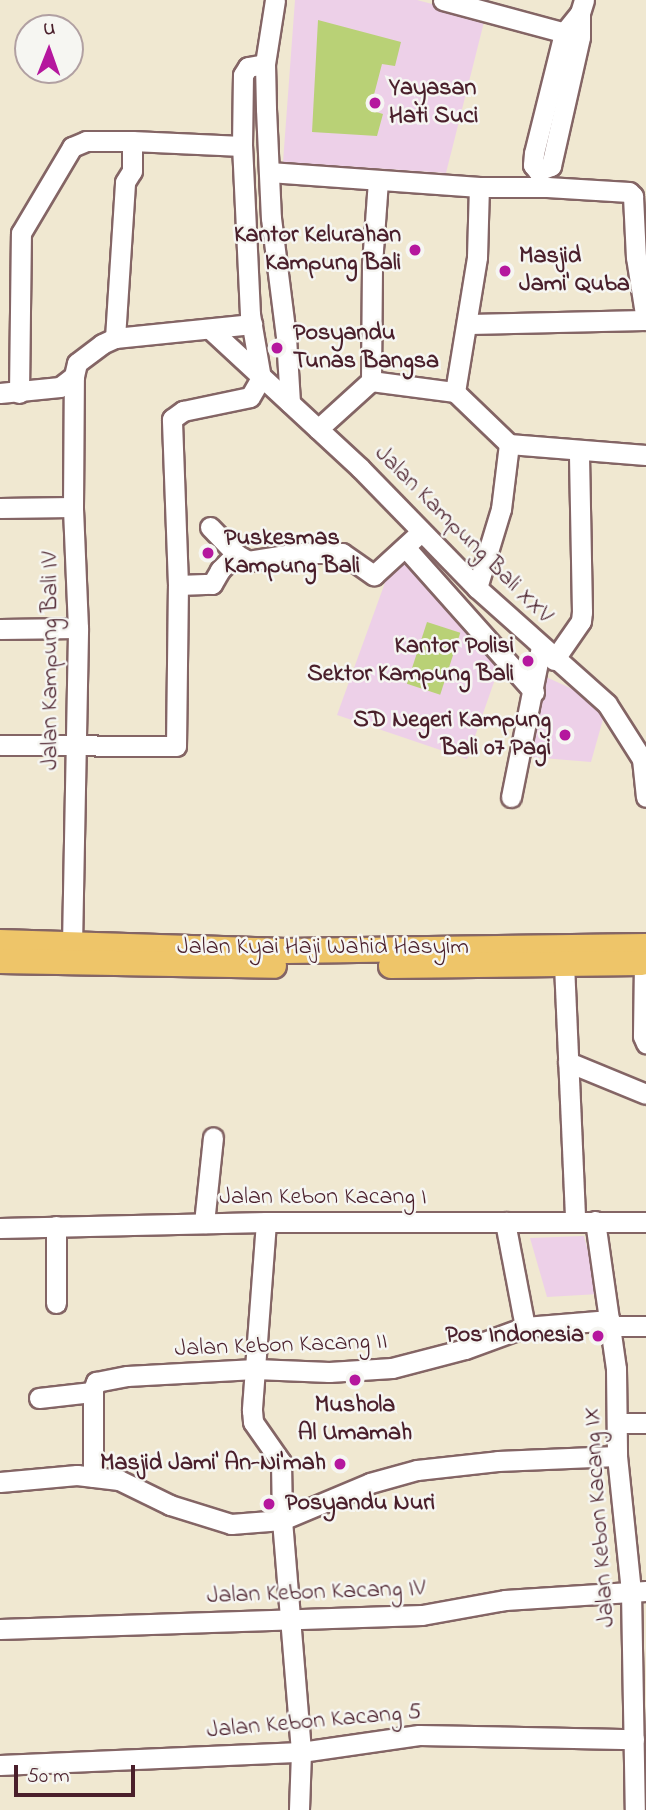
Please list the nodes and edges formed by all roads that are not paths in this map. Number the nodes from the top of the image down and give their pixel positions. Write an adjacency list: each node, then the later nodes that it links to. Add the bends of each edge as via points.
1 (275, 0): 5 (street)
2 (443, 0): 4 (street)
3 (582, 6): 4 (street)
4 (572, 35): 4 (street, via 551,166 538,171 533,165 534,153)
5 (265, 64): 7 (street, via 248,67 243,75); 8 (street)
6 (132, 141): 7 (street); 16 (street, via 132,171 125,182); 21 (street, via 86,141 72,148 21,233)
7 (242, 146): 13 (street)
8 (269, 172): 9 (street); 22 (street)
9 (378, 180): 10 (street); 19 (street)
10 (479, 187): 11 (street, via 631,194); 14 (street, via 477,257)
11 (642, 276): 12 (street)
12 (646, 320): 14 (street)
13 (252, 324): 15 (street); 18 (street)
14 (468, 324): 20 (street)
15 (210, 330): 16 (street); 18 (street, Jalan Kampung Bali XXV)
16 (116, 338): 17 (street, via 77,363)
17 (74, 376): 21 (street, via 60,387); 27 (street, Jalan Kampung Bali IV)
18 (261, 378): 22 (street, Jalan Kampung Bali XXV); 32 (street, via 250,397 183,411 172,419)
19 (370, 382): 20 (street); 23 (street)
20 (455, 392): 24 (street)
21 (9, 393)
22 (290, 403): 23 (street, Jalan Kampung Bali XXV)
23 (318, 429): 30 (street, Jalan Kampung Bali XXV)
24 (509, 444): 25 (street); 33 (street, via 501,509)
25 (579, 452): 26 (street); 36 (street, via 581,621)
26 (646, 455)
27 (74, 507): 28 (street); 34 (street, Jalan Kampung Bali IV)
28 (0, 508)
29 (210, 527): 31 (street)
30 (413, 540): 31 (street, via 374,575 342,553 298,553 248,561); 33 (street, Jalan Kampung Bali XXV); 37 (street)
31 (236, 554): 32 (street, via 212,584)
32 (178, 585): 39 (street, via 176,746)
33 (477, 588): 36 (street, Jalan Kampung Bali XXV)
34 (79, 628): 35 (street); 39 (street, Jalan Kampung Bali IV)
35 (0, 629)
36 (548, 653): 37 (street); 40 (street, Jalan Kampung Bali XXV, via 607,704)
37 (534, 692): 41 (street)
38 (0, 745): 39 (street)
39 (78, 747): 44 (street, Jalan Kampung Bali IV)
40 (645, 764): 42 (street, Jalan Kampung Bali XXV)
41 (511, 797)
42 (646, 797)
43 (0, 942): 44 (main road, Jalan Kyai Haji Wahid Hasyim)
44 (72, 945): 45 (main road, Jalan Kyai Haji Wahid Hasyim)
45 (645, 957): 47 (main road, Jalan Kyai Haji Wahid Hasyim); 48 (street)
46 (0, 961): 47 (main road, Jalan Kyai Haji Wahid Hasyim, via 168,966)
47 (564, 964): 49 (street)
48 (646, 1043)
49 (568, 1062): 50 (street); 52 (street)
50 (646, 1094)
51 (213, 1137): 57 (street)
52 (575, 1221): 53 (street, Jalan Kebon Kacang I); 55 (street, Jalan Kebon Kacang I)
53 (595, 1221): 56 (street, Jalan Kebon Kacang I); 61 (street, Jalan Kebon Kacang IX)
54 (266, 1222): 55 (street, Jalan Kebon Kacang I); 57 (street, Jalan Kebon Kacang I); 64 (street)
55 (505, 1222): 63 (street)
56 (646, 1222)
57 (204, 1223): 58 (street, Jalan Kebon Kacang I)
58 (56, 1226): 59 (street, Jalan Kebon Kacang I); 60 (street)
59 (0, 1228)
60 (56, 1303)
61 (611, 1323): 62 (street, Jalan Kebon Kacang II); 63 (street, Jalan Kebon Kacang II); 67 (street, Jalan Kebon Kacang IX)
62 (646, 1326)
63 (524, 1327): 64 (street, Jalan Kebon Kacang II, via 465,1349 392,1368 329,1373)
64 (255, 1369): 65 (street, Jalan Kebon Kacang II, via 127,1376 96,1382); 72 (street, via 253,1422 281,1462)
65 (93, 1392): 66 (street, Jalan Kebon Kacang II); 70 (street)
66 (39, 1398)
67 (618, 1423): 68 (street); 69 (street, Jalan Kebon Kacang IX)
68 (646, 1423)
69 (617, 1456): 72 (street, via 417,1470 392,1475); 73 (street, Jalan Kebon Kacang IX)
70 (93, 1477): 71 (street); 72 (street, via 120,1480 210,1520 231,1524)
71 (0, 1482)
72 (282, 1520): 74 (street)
73 (639, 1591): 74 (street, Jalan Kebon Kacang IV, via 494,1601 422,1615); 76 (street, Jalan Kebon Kacang IX)
74 (291, 1617): 75 (street, Jalan Kebon Kacang IV); 77 (street)
75 (0, 1629)
76 (634, 1739): 77 (street, Jalan Kebon Kacang 5, via 419,1735); 80 (street, Jalan Kebon Kacang IX)
77 (301, 1752): 78 (street, Jalan Kebon Kacang 5); 79 (street)
78 (0, 1765)
79 (299, 1810)
80 (635, 1810)

